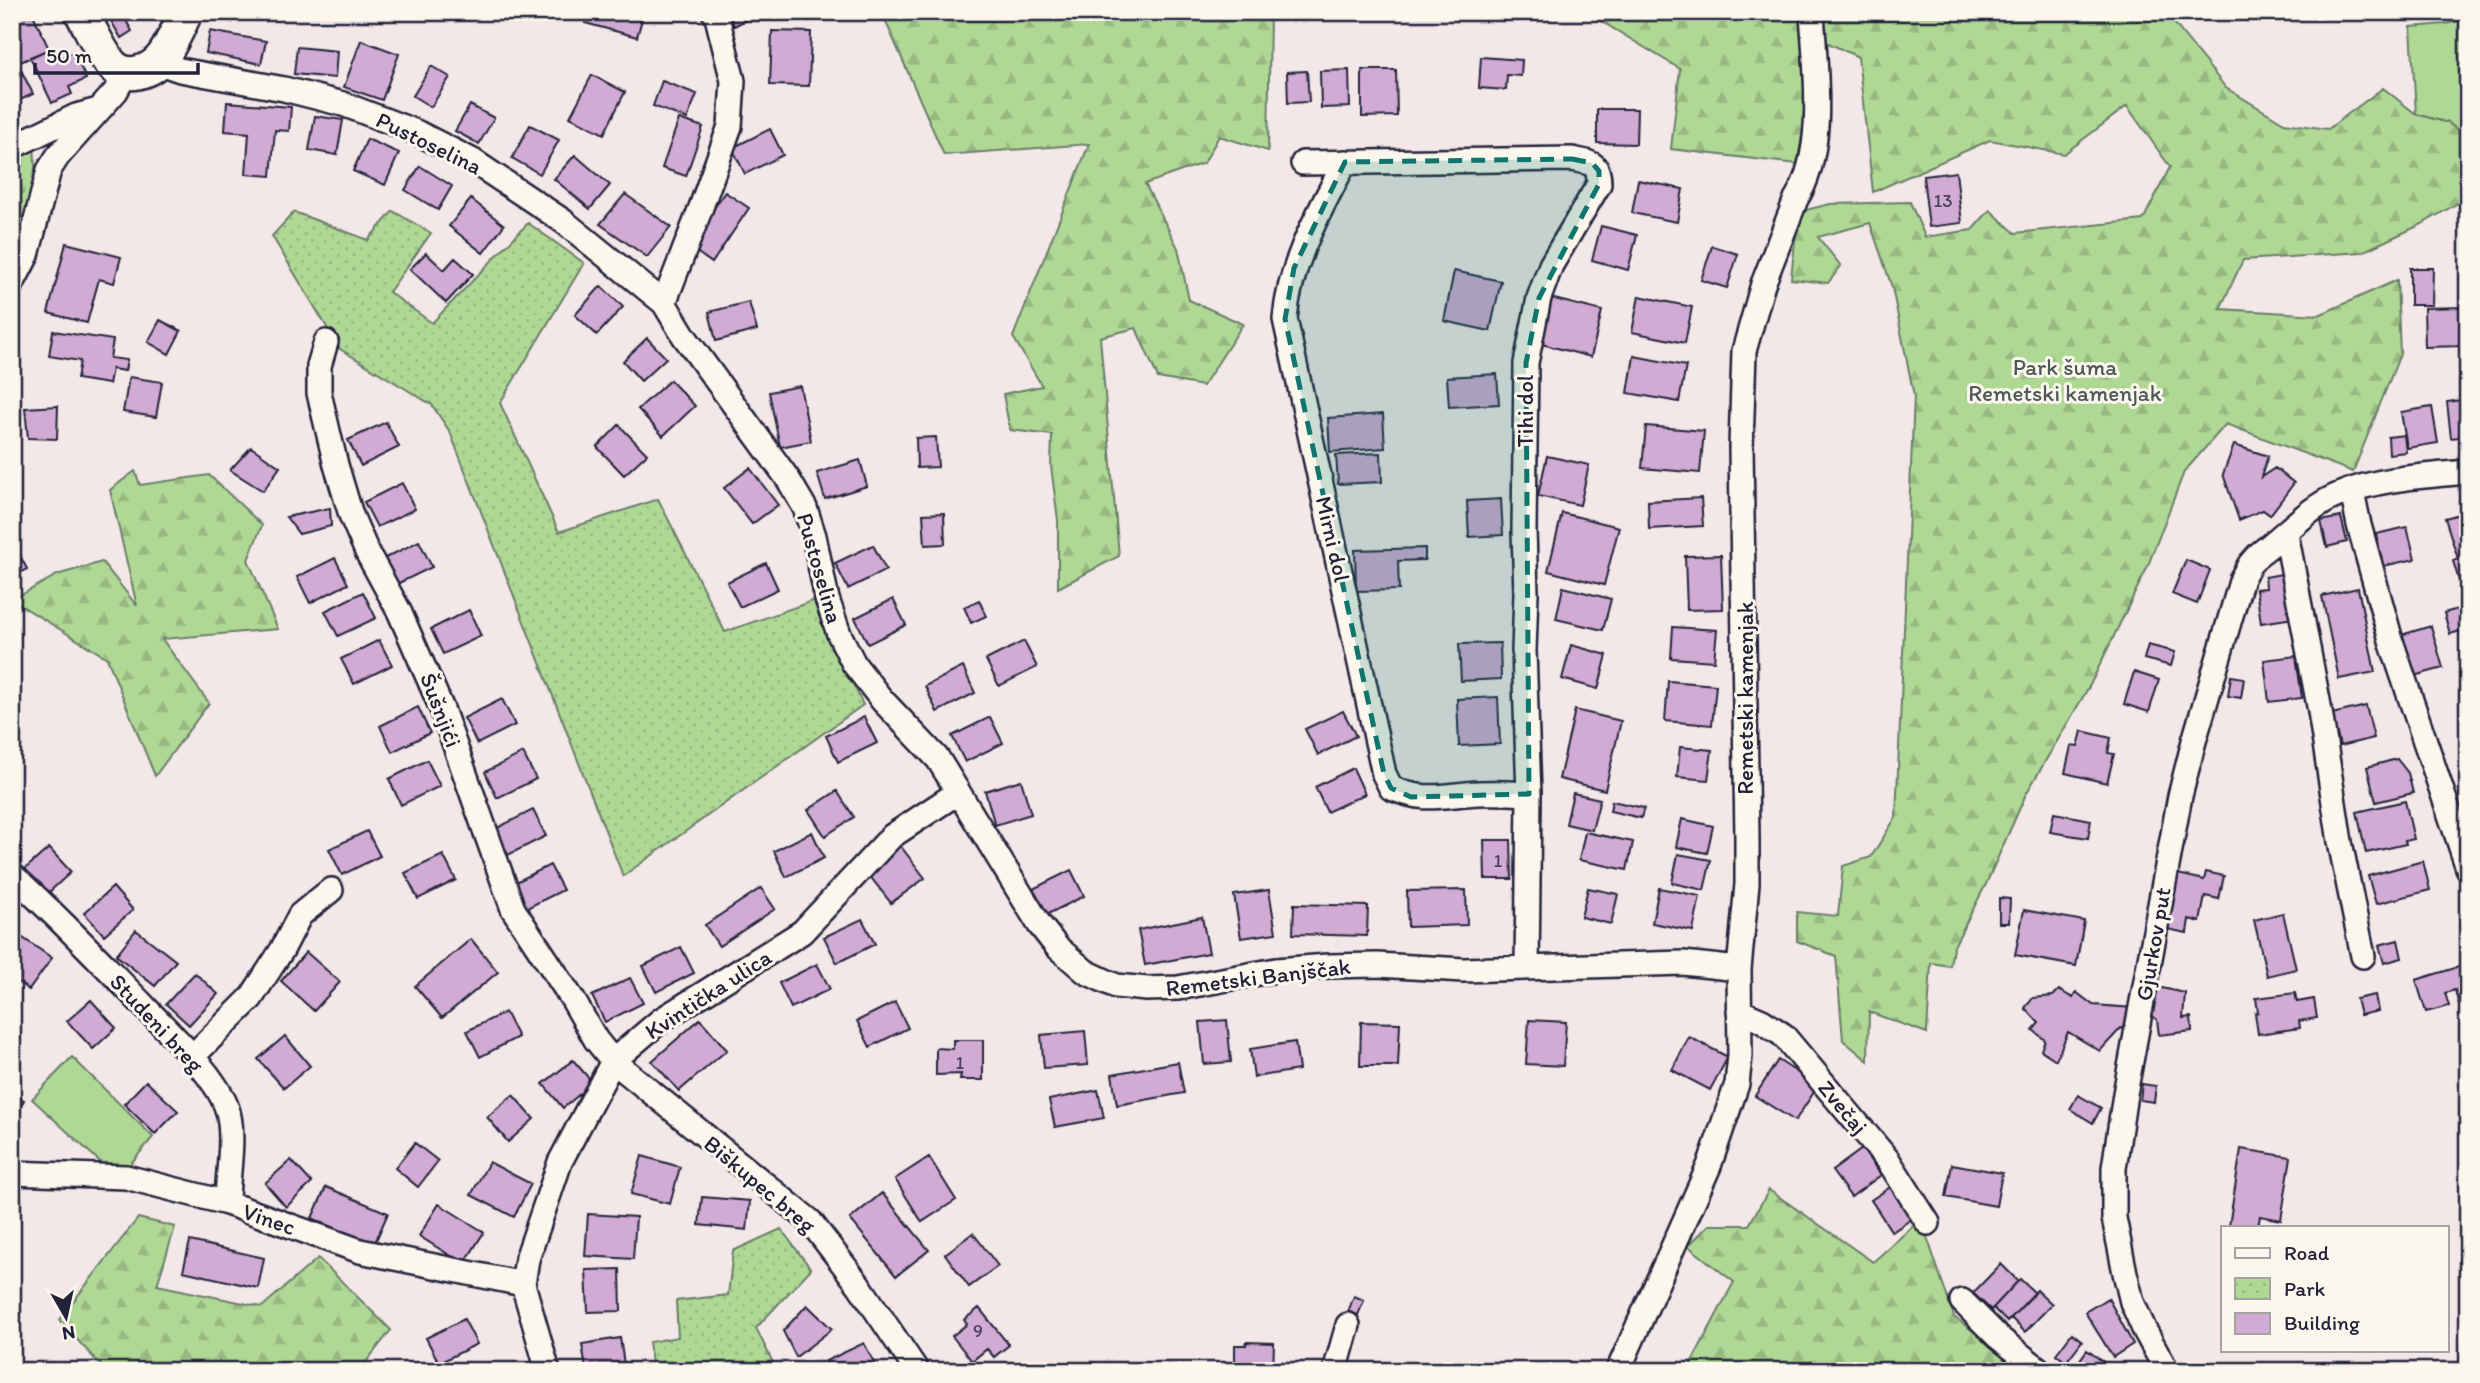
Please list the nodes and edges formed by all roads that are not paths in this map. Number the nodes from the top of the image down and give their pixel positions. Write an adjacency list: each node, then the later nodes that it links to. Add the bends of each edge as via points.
1 (81, 12): 6 (main road, via 111,63)
2 (186, 12): 5 (main road)
3 (714, 12): 12 (street, via 733,80 730,125)
4 (1812, 12): 24 (street, Remetski kamenjak, via 1816,77 1811,158 1763,284 1744,351 1741,447 1747,861)
5 (157, 62): 6 (main road); 12 (street, Pustoselina, via 342,104 416,132 473,161 563,221)
6 (126, 74): 7 (street)
7 (98, 110): 8 (street); 11 (street, via 49,170 31,246)
8 (12, 147)
9 (1345, 162): 10 (street, Tihi dol); 18 (street, Mirni dol, via 1294,268 1284,319 1384,774 1391,788 1411,797); 18 (street, Tihi dol, via 1572,159 1592,163 1599,171 1599,184 1556,256 1539,298 1525,363 1524,651)
10 (1303, 163)
11 (12, 284)
12 (664, 303): 17 (street, Pustoselina, via 804,508 827,599 854,664 938,759)
13 (326, 342): 27 (street, Šušnjići, via 319,366 319,393 351,515 442,709 513,908)
14 (2468, 472): 15 (street, Gjurkov put)
15 (2352, 491): 16 (street, Gjurkov put, via 2334,496); 19 (street, via 2399,667)
16 (2286, 533): 22 (street); 39 (street, Gjurkov put, via 2250,564 2242,578 2187,765 2118,1138 2113,1195 2124,1273 2132,1302)
17 (957, 793): 23 (street, Remetski Banjščak, via 1039,925 1086,972 1116,986 1178,988 1276,970 1328,966); 27 (street, Kvintička ulica, via 892,836 802,933 661,1020)
18 (1529, 794): 23 (street, Tihi dol)
19 (2468, 868)
20 (12, 875): 26 (street, Studeni breg)
21 (331, 890): 26 (street, via 300,915 251,998)
22 (2363, 956)
23 (1527, 968): 24 (street, Remetski Banjščak, via 1683,962)
24 (1739, 970): 25 (street, Remetski kamenjak)
25 (1739, 1011): 30 (street, Zvečaj, via 1783,1035 1888,1160); 37 (street, Remetski kamenjak, via 1740,1056 1728,1116)
26 (192, 1057): 29 (street, Studeni breg, via 228,1112)
27 (613, 1061): 31 (street, Kvintička ulica, via 560,1162); 34 (street, Biškupec breg, via 810,1221 859,1285)
28 (12, 1173): 29 (street, Vinec, via 126,1177)
29 (227, 1203): 31 (street, Vinec, via 360,1251)
30 (1928, 1223)
31 (523, 1284): 35 (street, Kvintička ulica)
32 (1962, 1301): 38 (street)
33 (1348, 1325): 36 (street)
34 (909, 1368)
35 (548, 1371)
36 (1335, 1371)
37 (1618, 1371)
38 (2041, 1371)
39 (2167, 1371)

